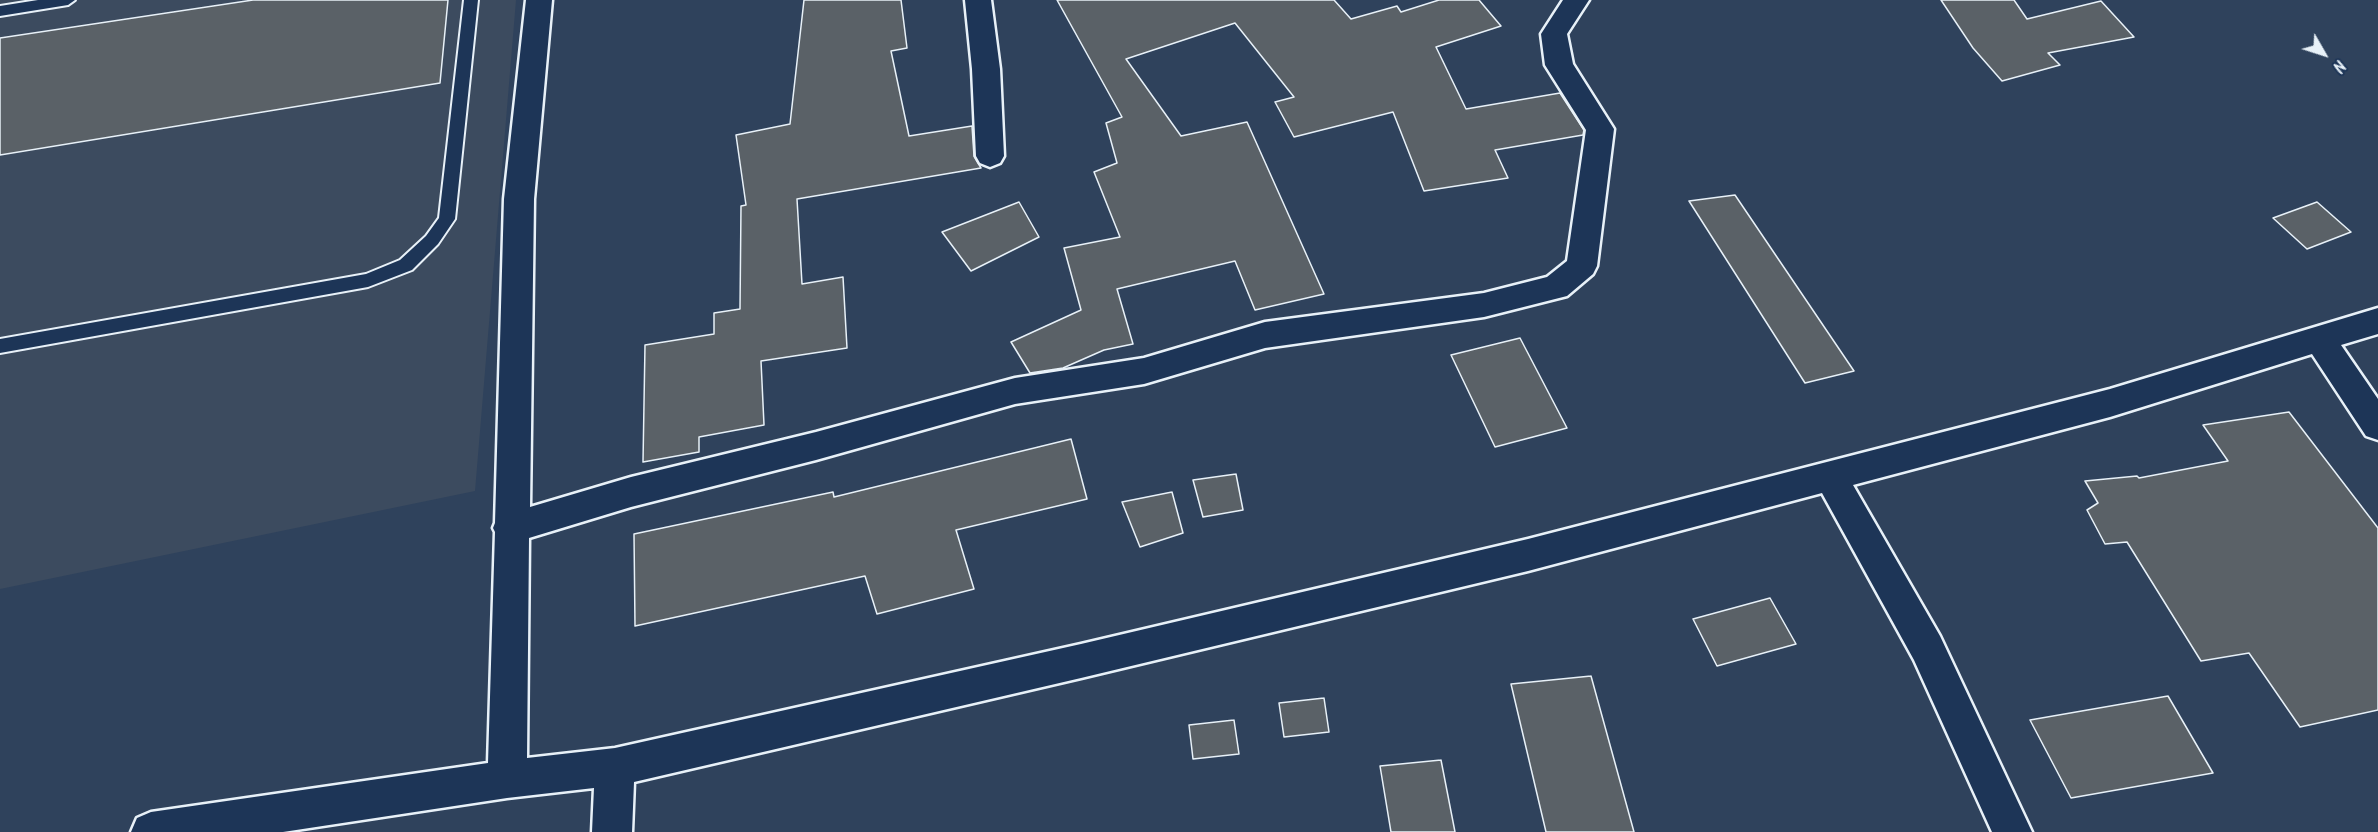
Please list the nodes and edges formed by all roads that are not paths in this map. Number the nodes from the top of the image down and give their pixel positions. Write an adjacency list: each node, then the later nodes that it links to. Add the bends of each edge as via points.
1 (69, 0): 6 (lane)
2 (471, 0): 10 (lane, via 447,219 406,265 368,280)
3 (539, 0): 13 (street, via 519,199)
4 (978, 0): 7 (street)
5 (1573, 1): 13 (street, via 1554,33 1559,65 1600,129 1582,266 1556,287 1484,305 1265,335 1144,371 1014,391 631,492)
6 (0, 11)
7 (990, 156)
8 (2378, 321): 9 (street)
9 (2319, 338): 11 (street); 12 (street, via 2110,403)
10 (0, 346)
11 (2378, 426)
12 (1830, 476): 14 (street, via 1528,555); 18 (street, via 1927,648)
13 (510, 528): 15 (street)
14 (615, 767): 15 (street); 17 (street)
15 (507, 779): 16 (street)
16 (151, 832)
17 (612, 832)
18 (2012, 832)

